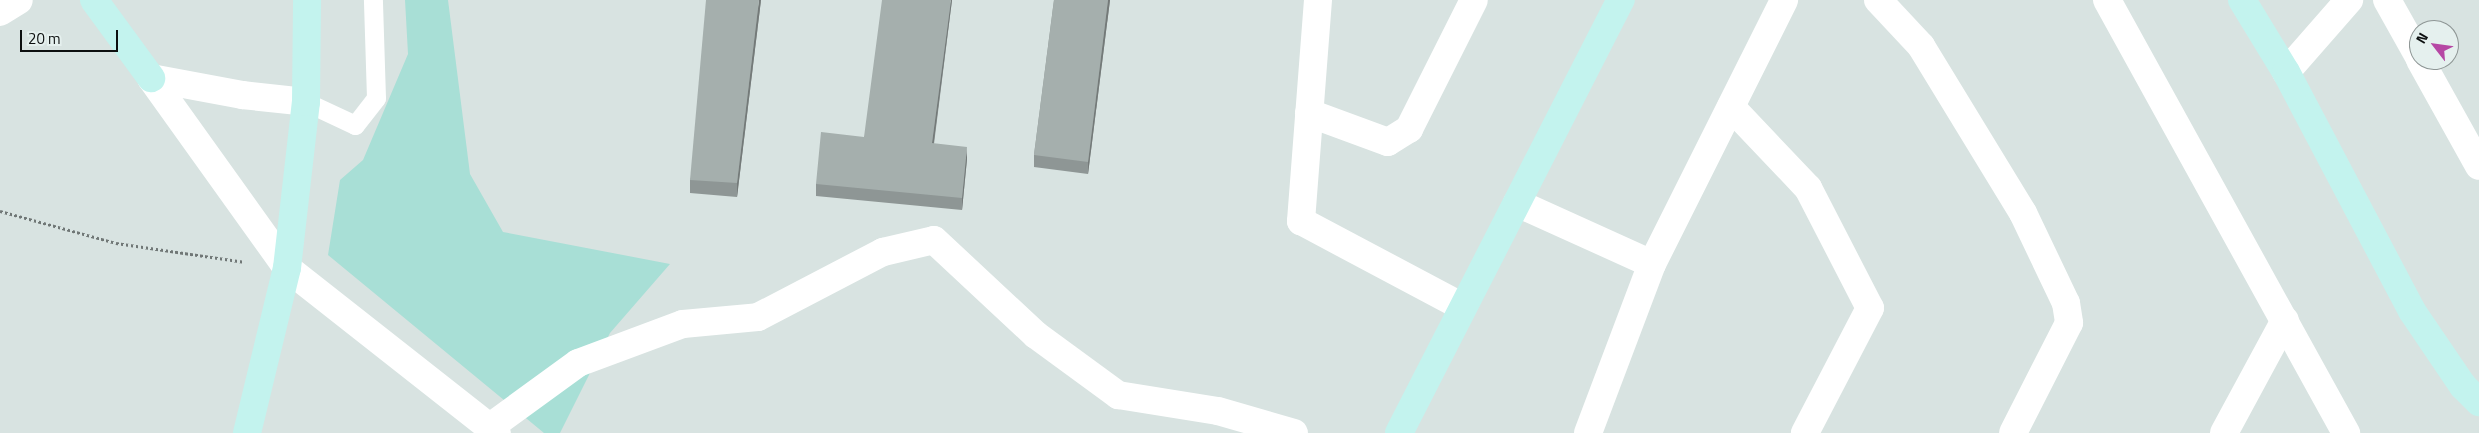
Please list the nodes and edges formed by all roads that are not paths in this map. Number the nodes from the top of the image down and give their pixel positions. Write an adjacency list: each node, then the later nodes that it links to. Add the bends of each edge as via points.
1 (18, 0): 14 (street)
2 (94, 0): 18 (street)
3 (307, 0): 19 (street)
4 (372, 0): 19 (lane, via 376,98 356,125)
5 (1318, 0): 21 (street)
6 (1474, 0): 21 (street, via 1409,129 1388,142)
7 (1621, 0): 23 (street)
8 (1784, 0): 20 (street)
9 (1878, 0): 35 (street, via 1921,46 2024,214 2066,302 2069,323)
10 (2107, 0): 27 (street)
11 (2242, 0): 17 (street)
12 (2348, 0): 17 (street)
13 (2387, 0): 15 (street)
14 (0, 12)
15 (2409, 39)
16 (2426, 70): 22 (street)
17 (2286, 72): 28 (street, via 2412,311 2463,386)
18 (151, 78): 19 (street, via 242,95); 25 (street)
19 (306, 102): 25 (street)
20 (1730, 107): 24 (street); 34 (street, via 1808,188 1870,308)
21 (1308, 113): 26 (street, via 1301,221)
22 (2476, 155)
23 (1517, 203): 24 (street); 26 (street)
24 (1652, 264): 33 (street)
25 (288, 268): 29 (street); 30 (street)
26 (1463, 307): 32 (street)
27 (2285, 320): 36 (street); 37 (street)
28 (2479, 402)
29 (494, 430): 31 (street, via 578,363 683,324 758,317 883,252 934,240 1036,335 1118,395 1218,411)
30 (247, 433)
31 (1294, 433)
32 (1399, 433)
33 (1588, 433)
34 (1805, 433)
35 (2013, 433)
36 (2224, 433)
37 (2346, 433)

